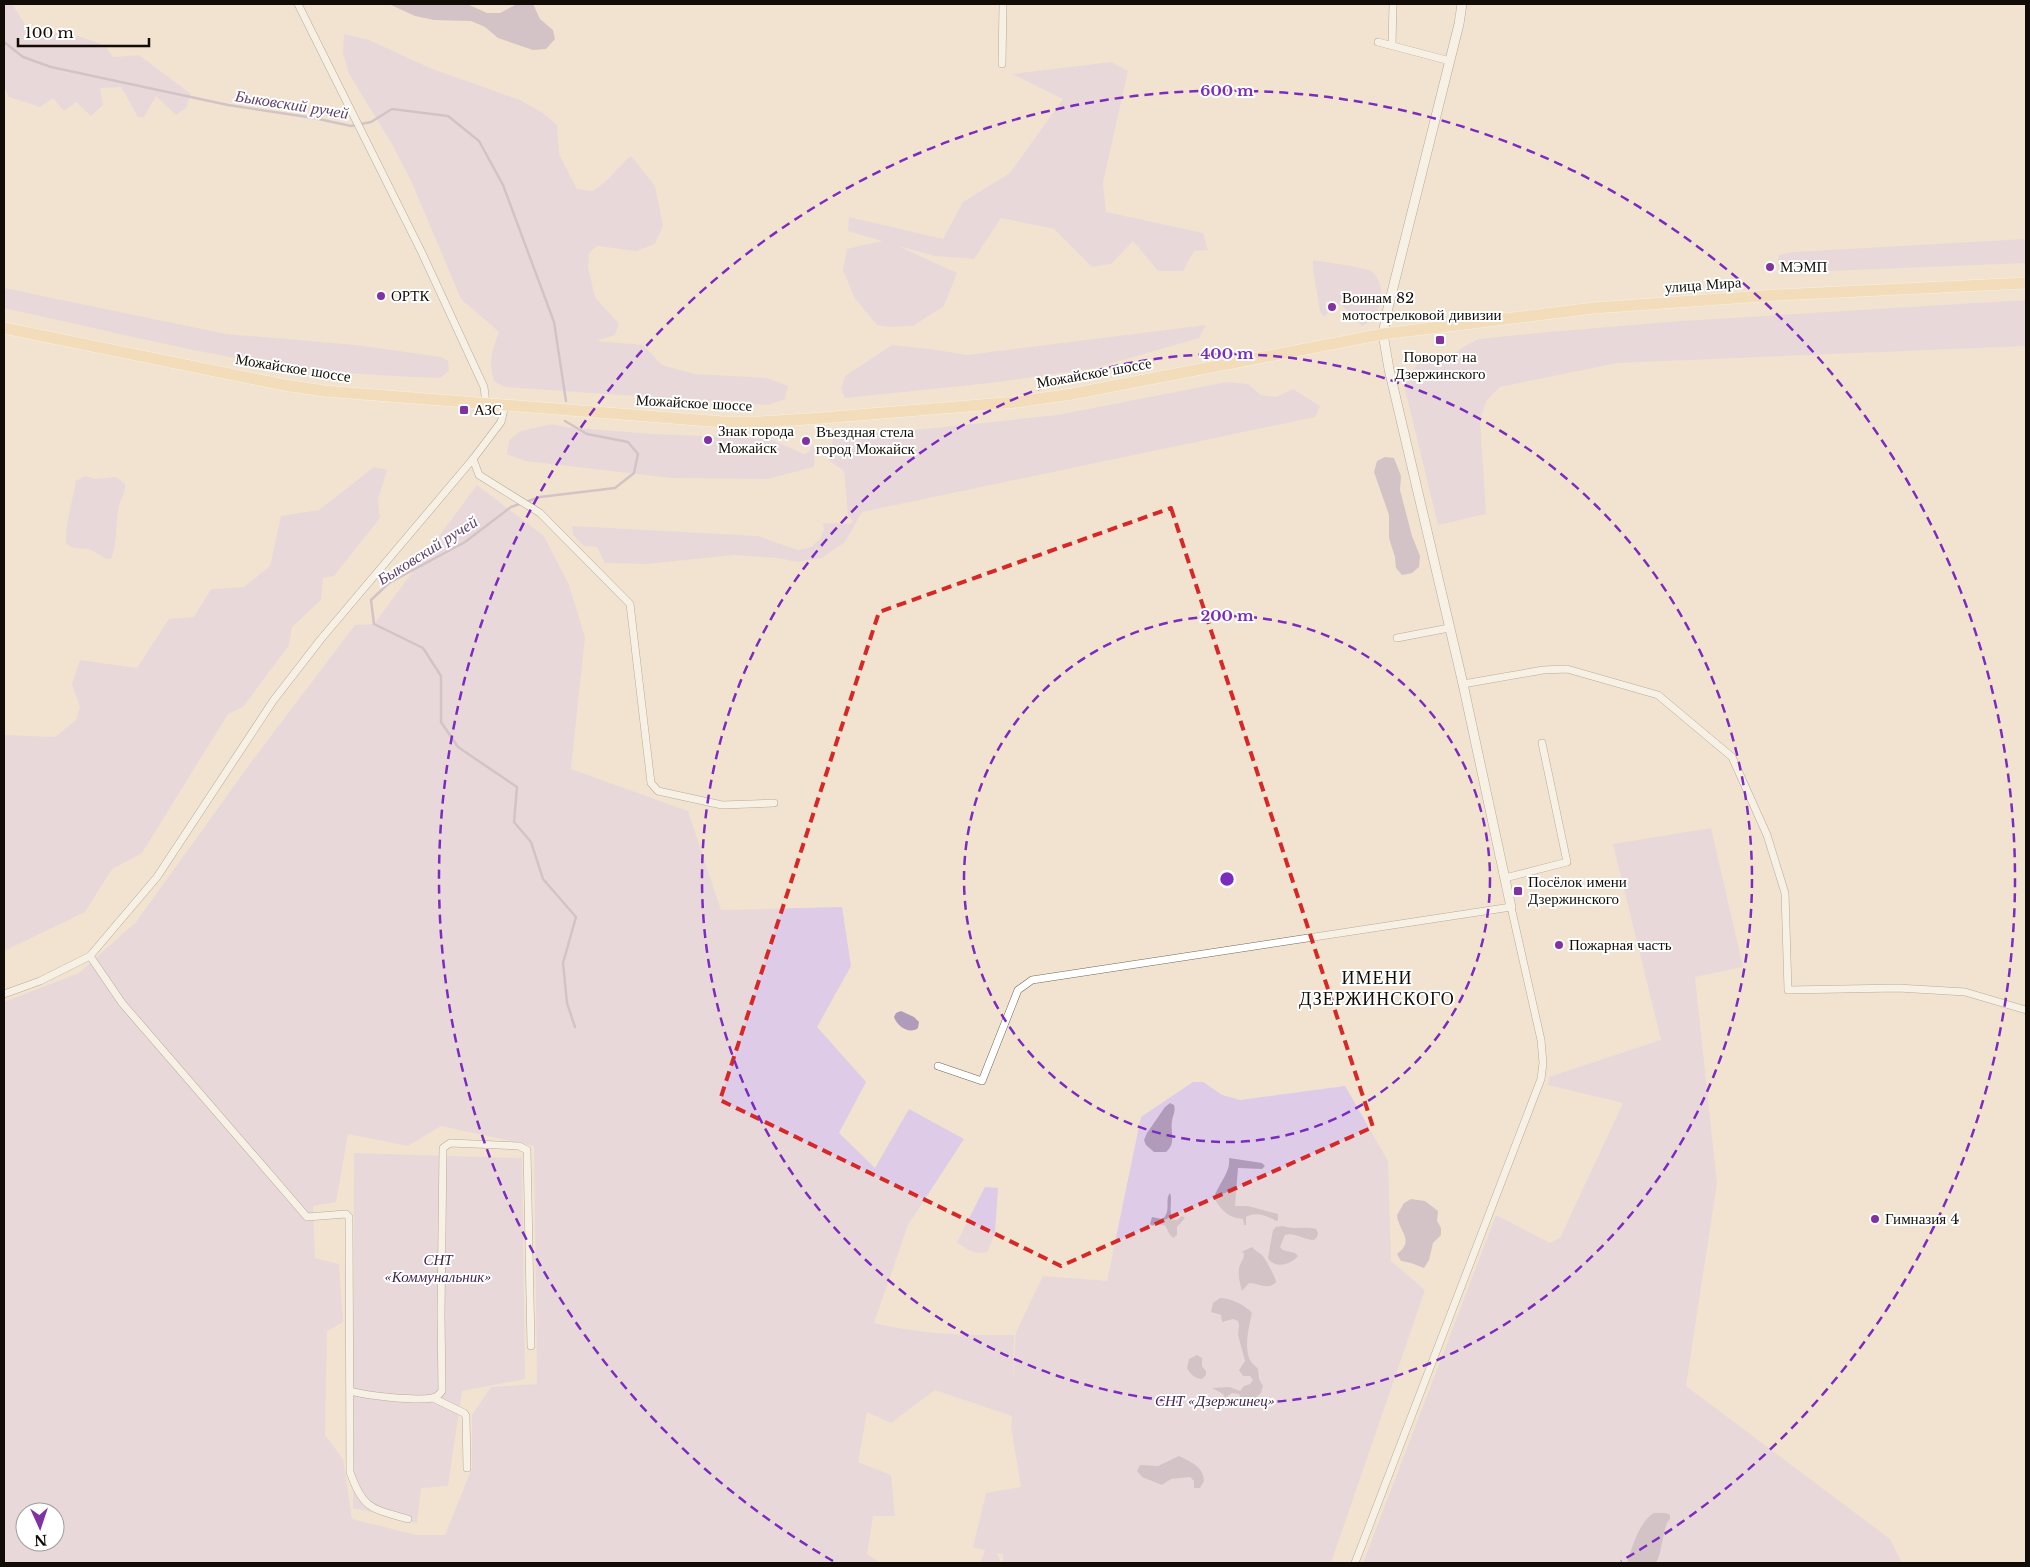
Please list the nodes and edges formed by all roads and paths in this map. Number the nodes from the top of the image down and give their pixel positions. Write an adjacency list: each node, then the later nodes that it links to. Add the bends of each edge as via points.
1 (298, 4): 12 (street, via 422,253 484,387)
2 (1003, 4): 8 (street)
3 (1394, 4): 6 (street)
4 (1462, 4): 7 (street)
5 (1378, 42): 6 (street)
6 (1392, 45): 7 (street)
7 (1450, 61): 11 (street)
8 (1002, 64)
9 (2026, 283): 11 (main road, улица Мира, via 1625,305)
10 (4, 328): 12 (main road, Можайское шоссе, via 303,388)
11 (1383, 334): 13 (main road, Можайское шоссе, via 1055,396 908,412 735,422); 15 (street)
12 (486, 404): 13 (main road, Можайское шоссе)
13 (505, 405): 14 (street, via 501,422)
14 (473, 460): 19 (street, via 478,476 540,513 630,604 650,783 658,790 722,804); 22 (street, via 340,616 273,701 157,877)
15 (1449, 628): 16 (street); 17 (street)
16 (1397, 638)
17 (1463, 684): 20 (street); 24 (street, via 1543,670 1567,670 1658,696 1732,757 1767,835 1785,893 1788,990 1898,988 1965,992)
18 (1542, 743): 20 (street, via 1567,862)
19 (774, 802)
20 (1505, 878): 21 (street)
21 (1511, 907): 25 (street, via 1032,980 1018,990 982,1081); 31 (street, via 1541,1040 1541,1079)
22 (90, 956): 23 (street, via 40,981); 27 (street, via 122,1003 307,1217 346,1214 349,1218)
23 (4, 994)
24 (2026, 1010)
25 (938, 1066)
26 (531, 1346): 28 (street, via 527,1150 519,1146 446,1144 443,1148 443,1386 439,1396)
27 (350, 1391): 28 (street, via 374,1396); 30 (street, via 350,1464 358,1490 368,1505)
28 (433, 1398): 29 (street, via 466,1416)
29 (467, 1468)
30 (408, 1520)
31 (1355, 1563)

